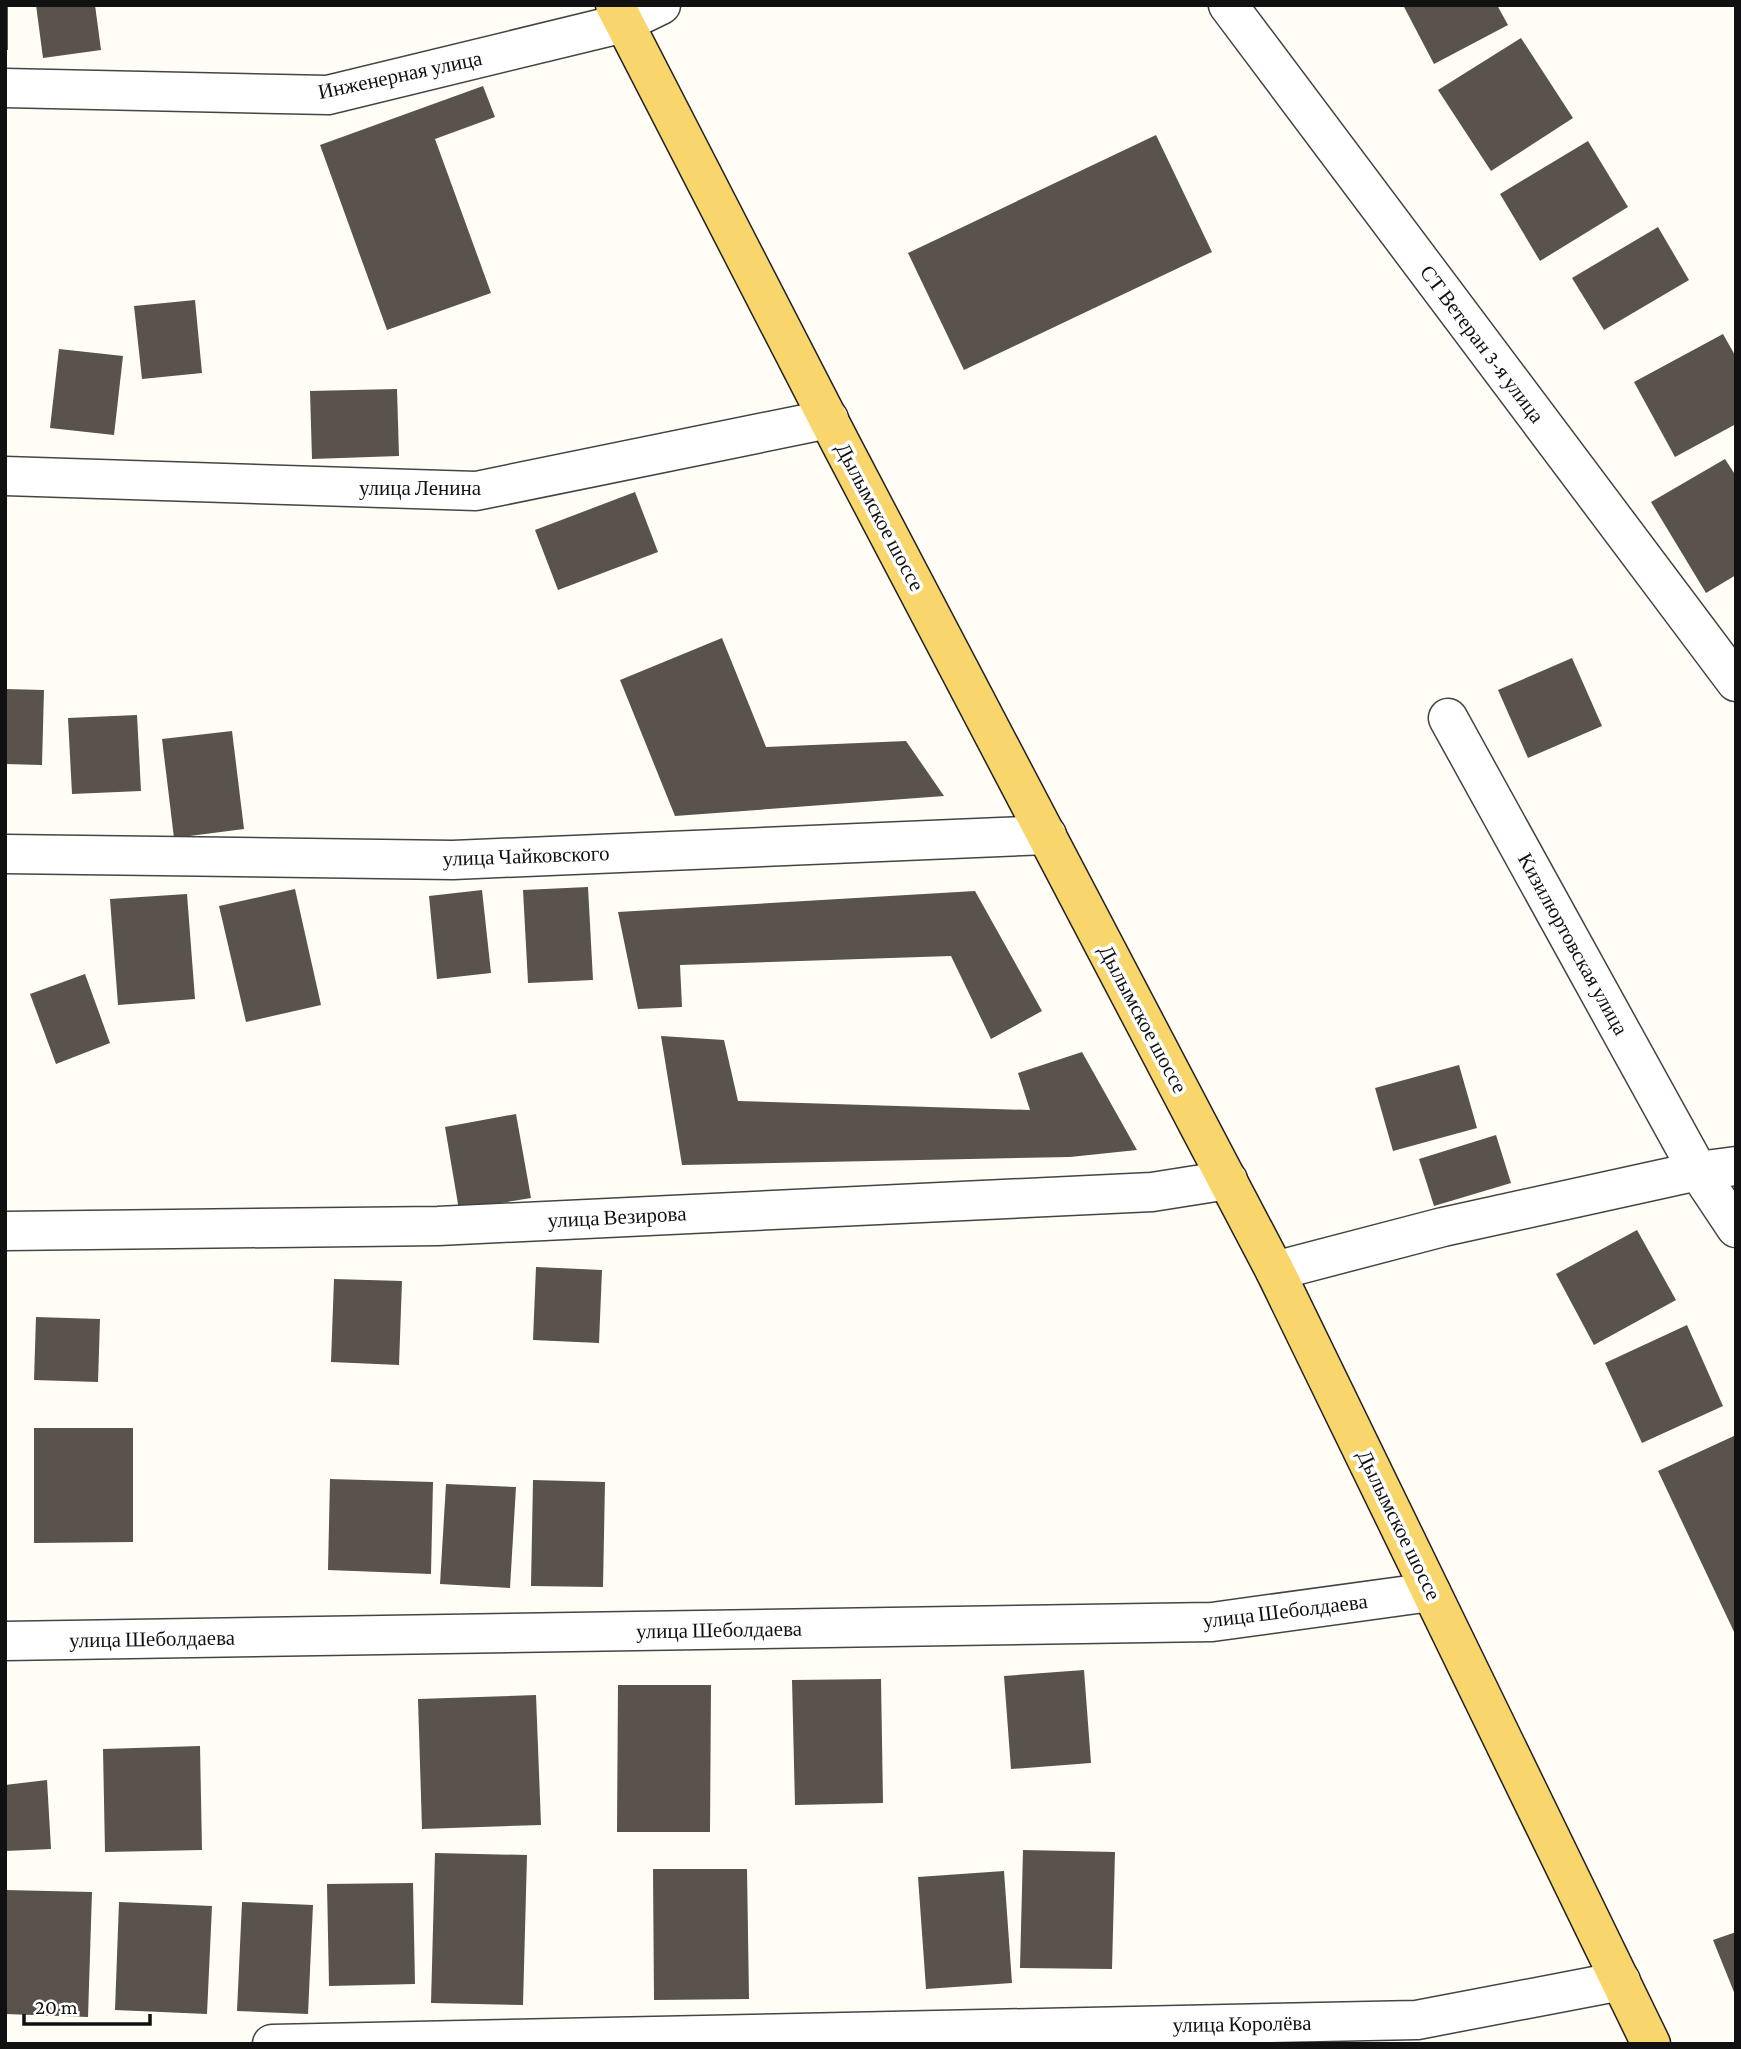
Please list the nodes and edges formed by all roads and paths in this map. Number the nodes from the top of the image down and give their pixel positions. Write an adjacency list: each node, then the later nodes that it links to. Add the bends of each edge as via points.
1 (661, 5): 3 (street, Инженерная улица)
2 (1228, 5): 7 (street, СТ Ветеран 3-я улица)
3 (620, 14): 4 (street, Инженерная улица, via 328,95); 5 (main road, Дылымское шоссе)
4 (5, 88)
5 (828, 419): 6 (street, улица Ленина, via 476,491); 9 (main road, Дылымское шоссе)
6 (5, 476)
7 (1736, 682)
8 (1448, 718): 12 (street, Кизилюртовская улица)
9 (1047, 835): 10 (street, улица Чайковского, via 453,860); 13 (main road, Дылымское шоссе)
10 (5, 855)
11 (1736, 1166): 12 (street)
12 (1698, 1171): 14 (street, Кизилюртовская улица); 16 (street, via 1443,1227)
13 (1227, 1180): 15 (street, улица Везирова, via 1152,1192 439,1226); 16 (main road, Дылымское шоссе)
14 (1736, 1227)
15 (5, 1231)
16 (1275, 1270): 17 (main road, Дылымское шоссе)
17 (1431, 1592): 18 (street, улица Шеболдаева, via 1212,1622); 19 (main road, Дылымское шоссе)
18 (5, 1641)
19 (1620, 1981): 20 (street, улица Королёва, via 1417,2020); 21 (main road, Дылымское шоссе)
20 (272, 2044)
21 (1651, 2044)

